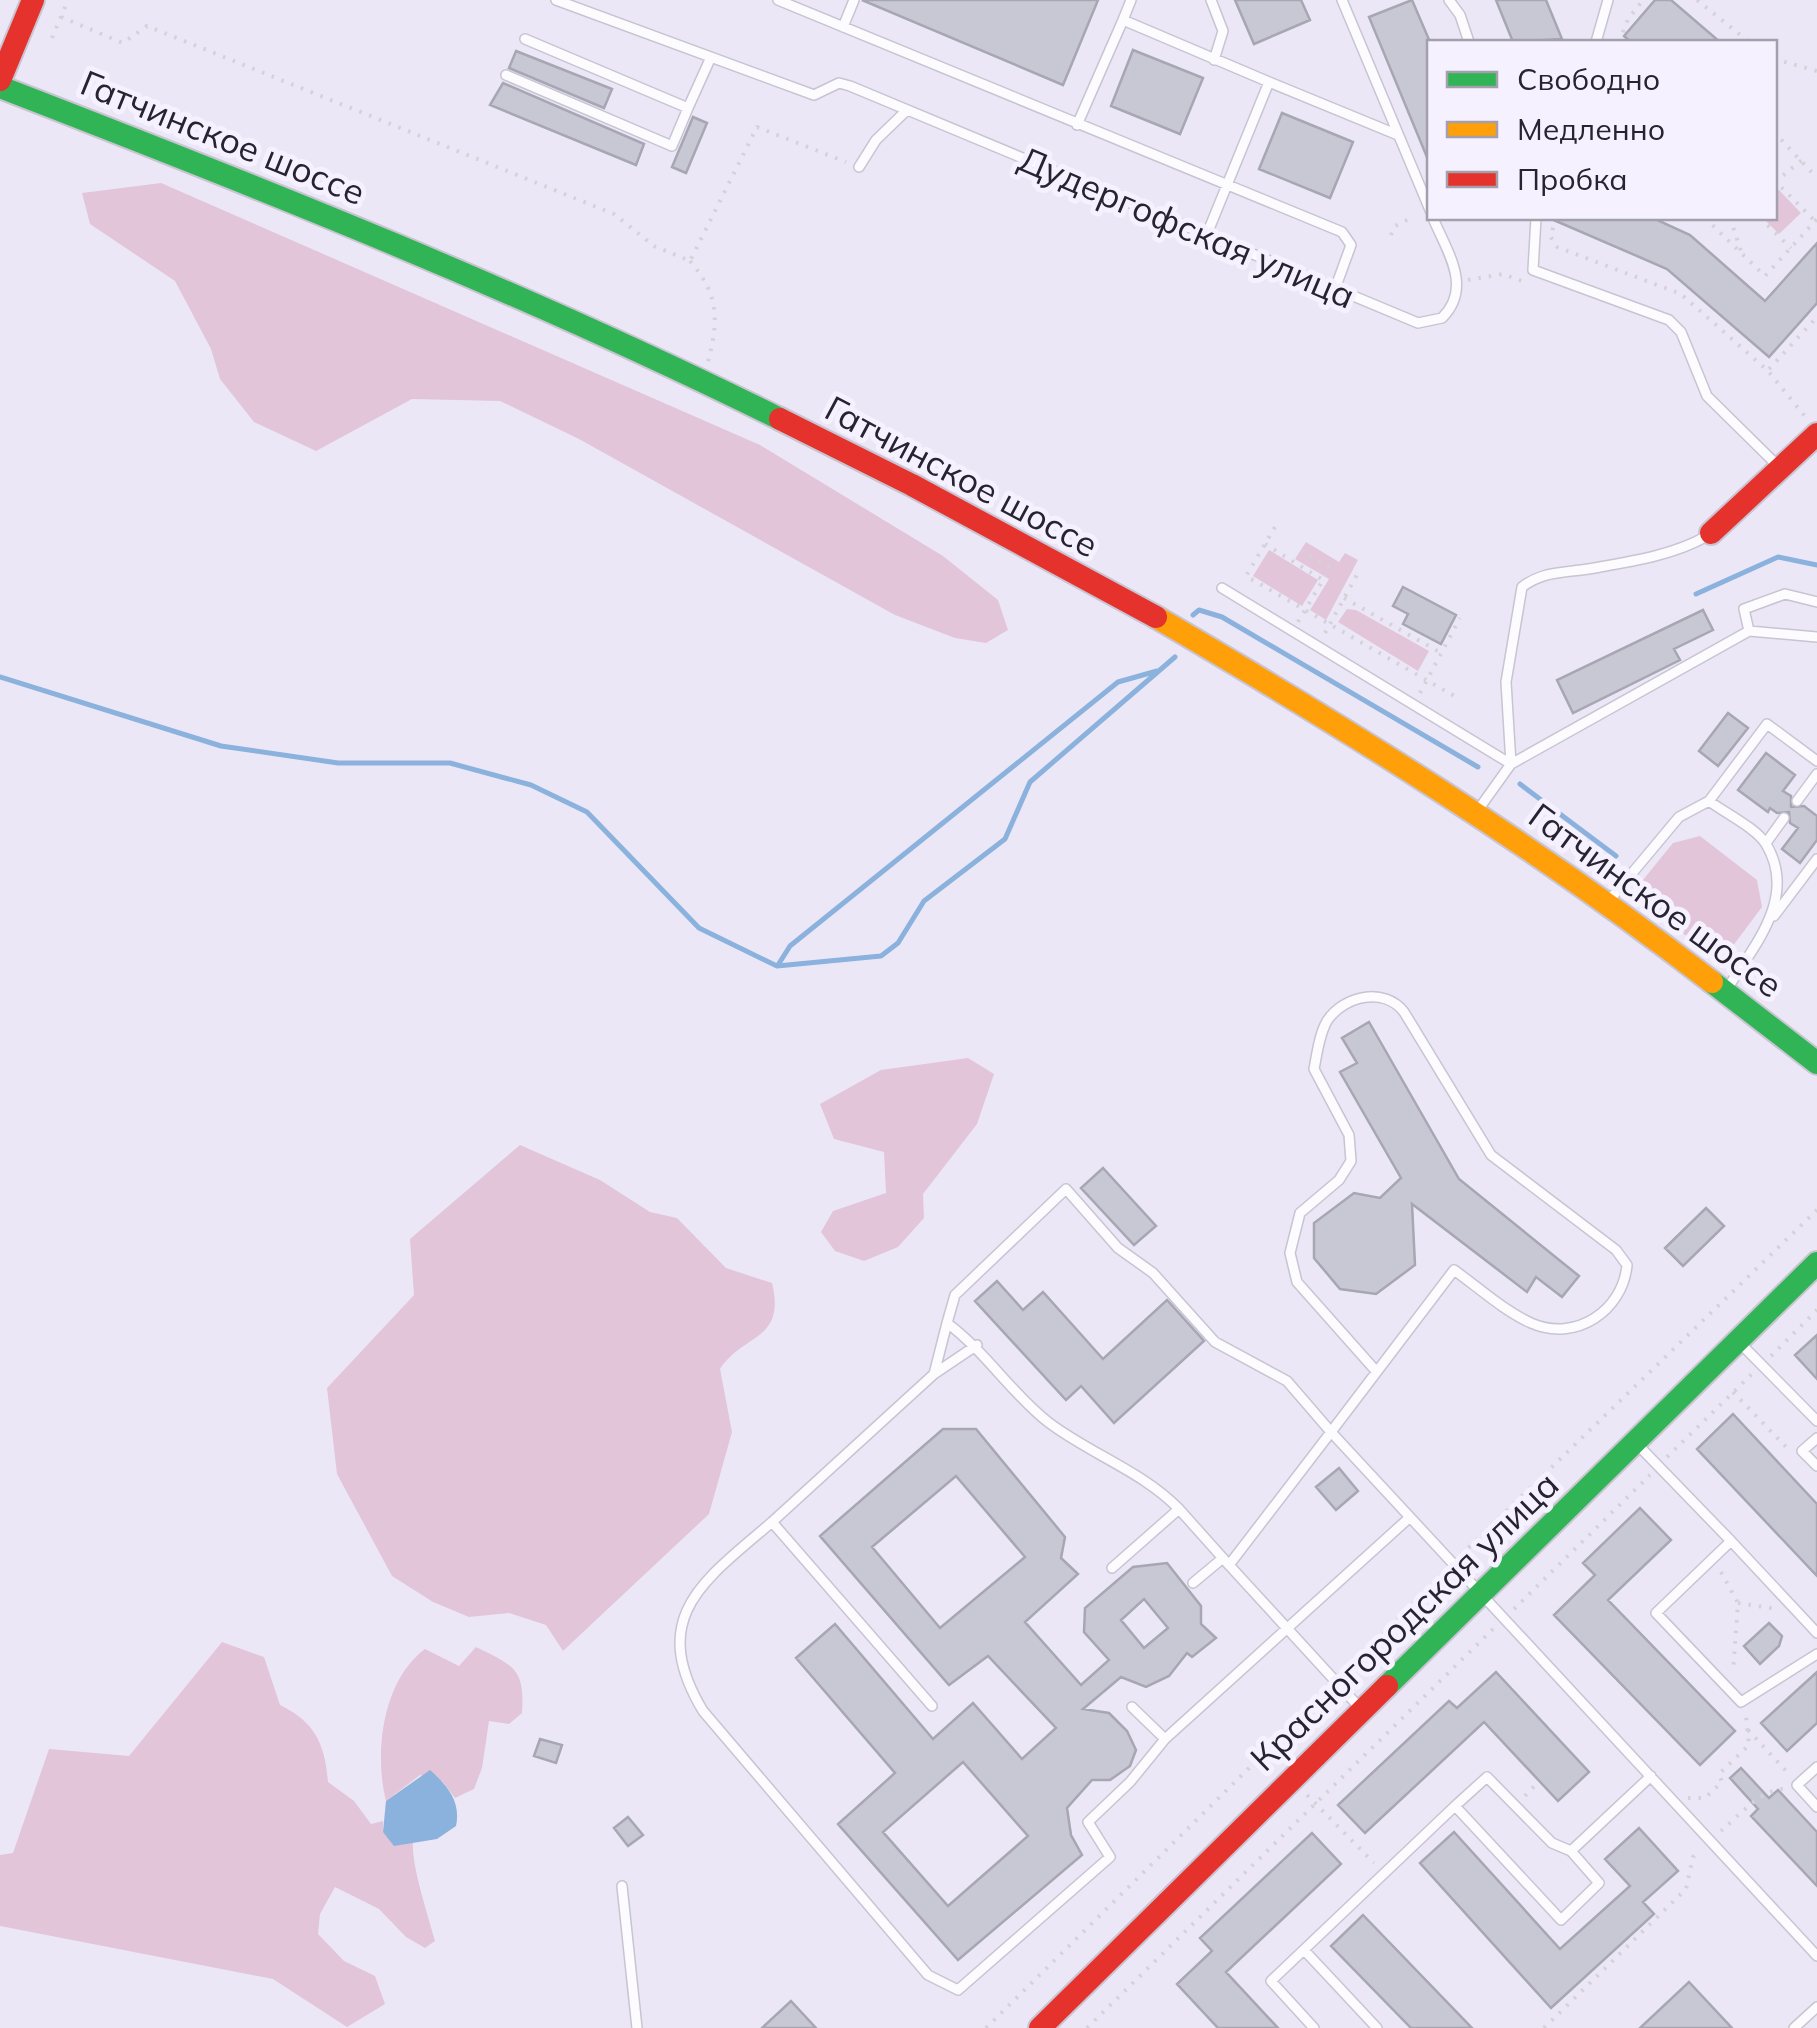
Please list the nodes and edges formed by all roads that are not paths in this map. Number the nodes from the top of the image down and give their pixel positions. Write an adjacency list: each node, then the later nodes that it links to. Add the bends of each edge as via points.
1 (33, 0): 20 (main road)
2 (556, 0): 16 (lane, Дудергофская улица)
3 (778, 0): 10 (lane)
4 (854, 0): 12 (lane)
5 (1131, 0): 11 (lane)
6 (1211, 0): 17 (lane, via 1223,38)
7 (1342, 0): 24 (lane)
8 (1449, 0): 14 (lane)
9 (1608, 0): 15 (lane)
10 (804, 5): 12 (lane)
11 (1123, 20): 17 (lane); 23 (lane)
12 (843, 27): 23 (lane)
13 (524, 39): 21 (lane)
14 (1468, 40)
15 (1597, 40)
16 (711, 58): 21 (lane); 22 (lane, Дудергофская улица, via 814,95 850,86)
17 (1214, 60): 19 (lane)
18 (506, 75): 21 (lane, via 672,146)
19 (1269, 82): 24 (lane); 26 (lane)
20 (0, 84): 44 (main road, Гатчинское шоссе, via 330,216 840,449 1116,597)
21 (688, 108)
22 (907, 110): 25 (lane); 30 (lane, Дудергофская улица)
23 (1078, 126): 26 (lane)
24 (1398, 135): 27 (lane)
25 (859, 167)
26 (1227, 186): 30 (lane); 31 (lane, via 1348,237)
27 (1427, 203)
28 (1433, 220): 31 (lane, Дудергофская улица, via 1459,281 1454,306 1431,323)
29 (1536, 220): 33 (lane, via 1534,270 1669,320 1681,332 1708,396)
30 (1207, 234): 31 (lane, Дудергофская улица)
31 (1335, 289)
32 (1817, 434): 33 (main road)
33 (1782, 470): 34 (main road)
34 (1712, 533): 40 (lane, via 1674,550 1560,570 1522,587 1506,682)
35 (1222, 588): 40 (lane)
36 (1817, 602): 37 (lane, via 1784,594 1744,608)
37 (1749, 631): 38 (lane); 40 (lane)
38 (1817, 637)
39 (1817, 761): 42 (lane, via 1767,724)
40 (1511, 764): 44 (lane)
41 (1817, 774): 43 (lane)
42 (1709, 801): 46 (lane); 48 (lane, via 1679,817)
43 (1797, 801)
44 (1474, 814): 48 (main road, Гатчинское шоссе)
45 (1784, 818): 46 (lane)
46 (1766, 843): 49 (lane, via 1777,884)
47 (1817, 859): 49 (lane)
48 (1606, 905): 50 (main road, Гатчинское шоссе)
49 (1773, 918): 50 (lane)
50 (1727, 988): 51 (main road, Гатчинское шоссе)
51 (1817, 1063)
52 (1817, 1263): 54 (main road, Красногородская улица)
53 (947, 1323): 55 (lane); 57 (lane); 59 (lane, via 954,1294 1066,1190 1118,1248 1154,1272 1215,1342 1287,1381)
54 (1738, 1342): 58 (lane); 61 (main road, Красногородская улица)
55 (977, 1345): 57 (lane); 63 (lane, via 1044,1419 1159,1488)
56 (1376, 1371): 56 (lane, via 1297,1282 1290,1253 1300,1213 1351,1161 1348,1136 1314,1069 1323,1029 1330,1016 1359,998 1379,995 1404,1012 1492,1155 1627,1265 1626,1285 1610,1310 1592,1322 1551,1328 1531,1323 1454,1270); 59 (lane)
57 (934, 1374): 65 (lane)
58 (1817, 1421)
59 (1331, 1432): 64 (lane); 67 (lane)
60 (1817, 1438): 62 (lane, via 1802,1451)
61 (1636, 1443): 66 (lane); 70 (main road, Красногородская улица)
62 (1817, 1466)
63 (1179, 1508): 67 (lane); 68 (lane)
64 (1410, 1518): 70 (lane); 71 (lane)
65 (772, 1522): 74 (lane); 77 (lane, via 696,1589 682,1634 688,1685 703,1711 928,1975 958,1990 1110,1856 1088,1822)
66 (1731, 1541): 72 (lane); 73 (lane, via 1656,1613 1741,1702)
67 (1226, 1562): 69 (lane); 71 (lane)
68 (1112, 1568)
69 (1194, 1583)
70 (1481, 1594): 76 (main road, Красногородская улица); 79 (lane)
71 (1288, 1631): 76 (lane); 77 (lane)
72 (1817, 1633)
73 (1817, 1654)
74 (932, 1706)
75 (1132, 1706): 77 (lane)
76 (1362, 1711): 88 (main road, Красногородская улица)
77 (1165, 1739)
78 (1817, 1766): 81 (lane, via 1793,1787)
79 (1651, 1776): 82 (lane); 85 (lane)
80 (1455, 1806): 82 (lane, via 1487,1777 1552,1843); 82 (lane, via 1562,1920 1599,1883); 84 (lane)
81 (1817, 1807)
82 (1570, 1851)
83 (622, 1886): 87 (lane)
84 (1304, 1950): 89 (lane, via 1271,1981); 90 (lane)
85 (1817, 1956)
86 (1817, 2007): 91 (lane)
87 (637, 2028)
88 (1040, 2028)
89 (1314, 2028)
90 (1376, 2028)
91 (1794, 2028)

